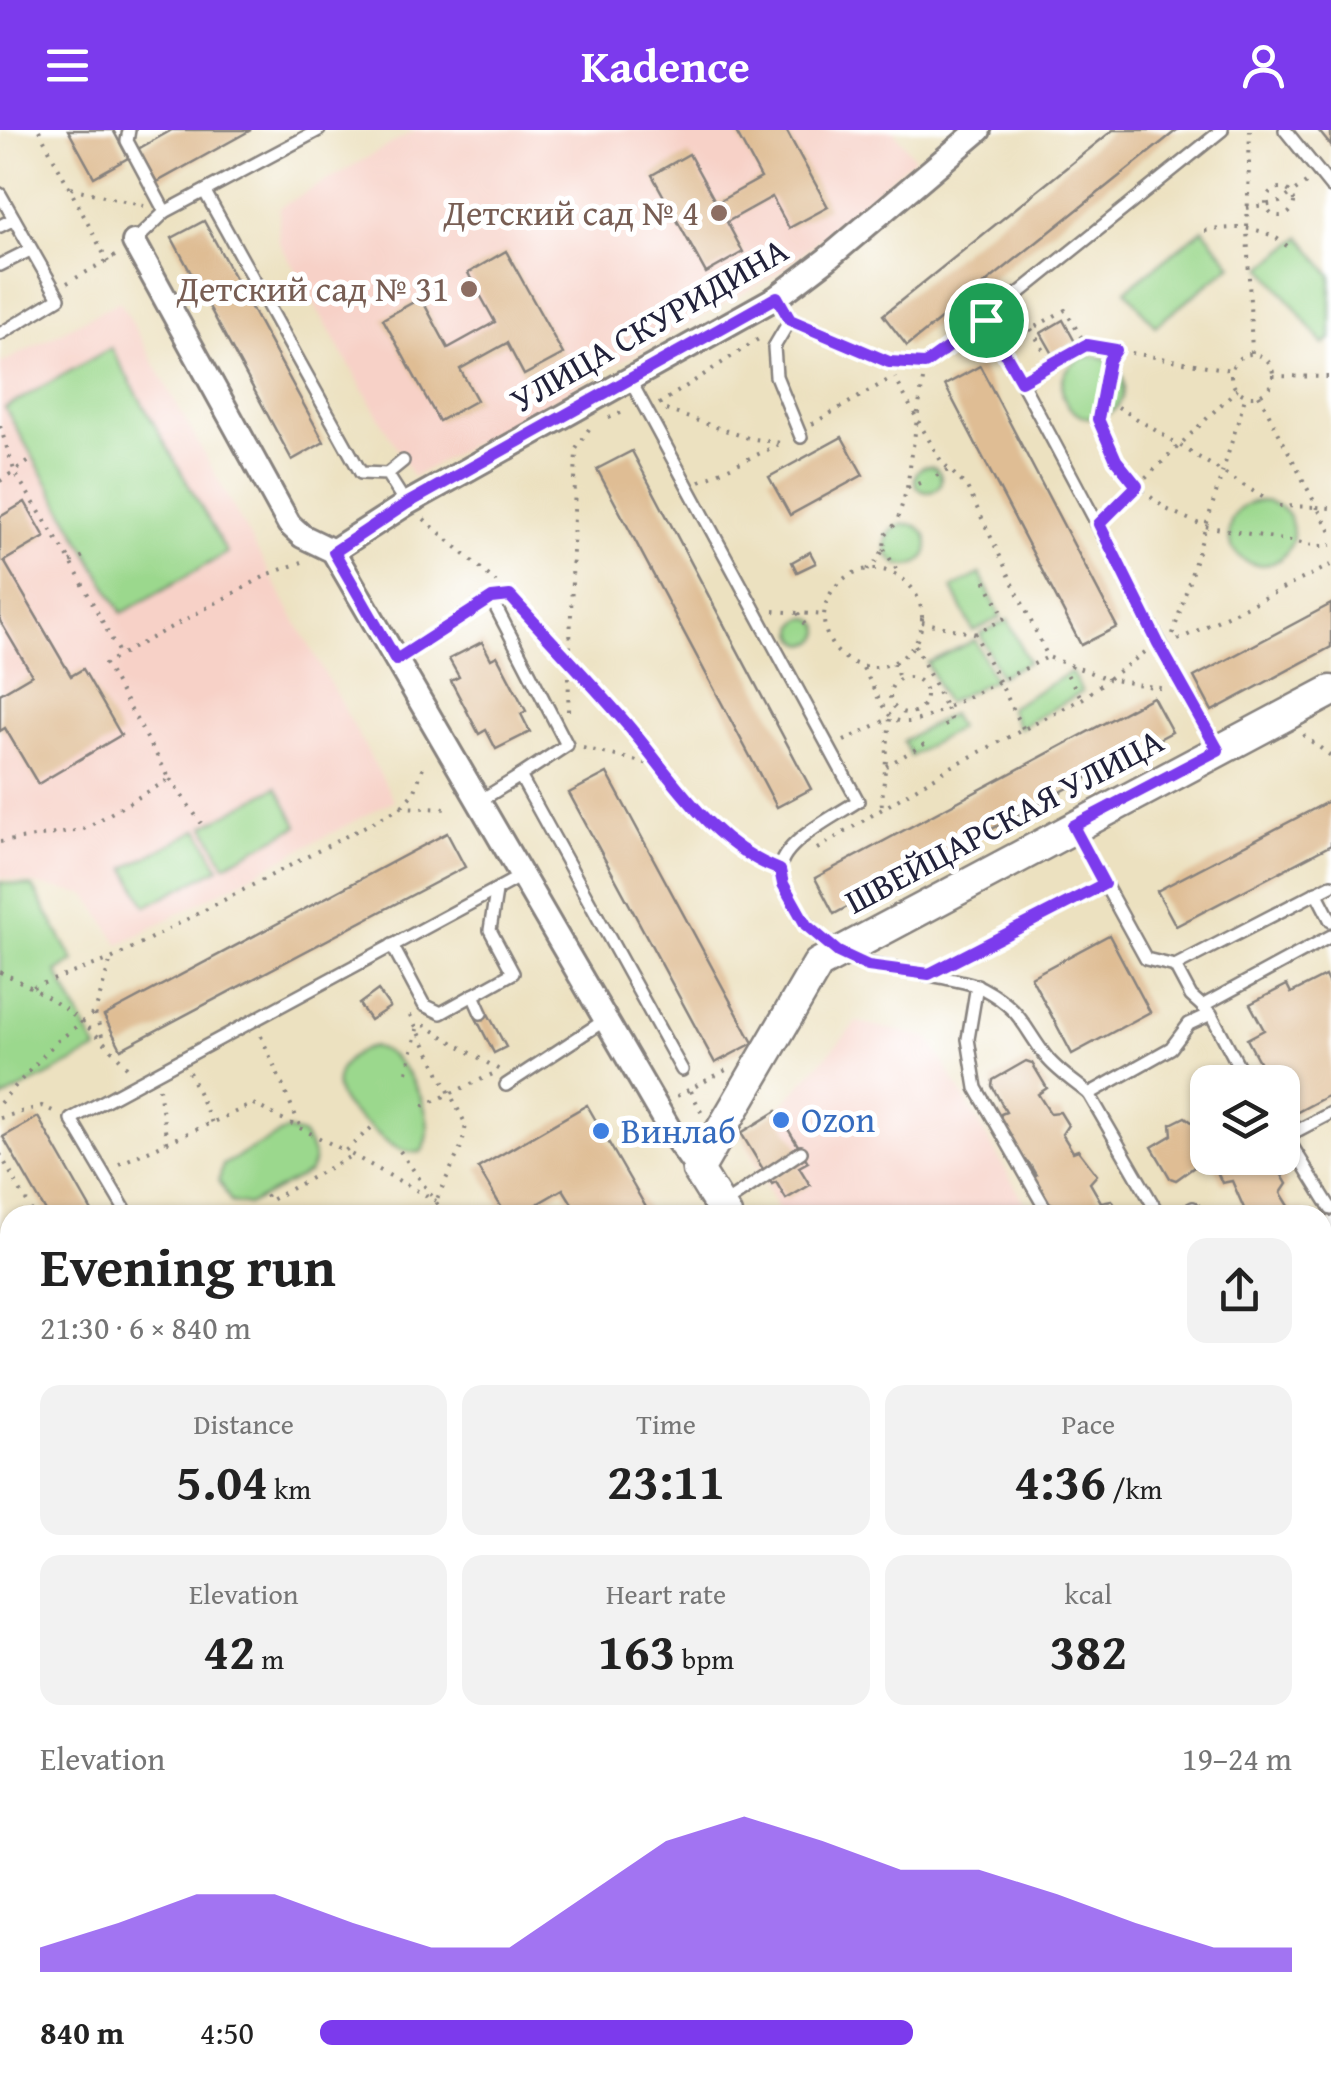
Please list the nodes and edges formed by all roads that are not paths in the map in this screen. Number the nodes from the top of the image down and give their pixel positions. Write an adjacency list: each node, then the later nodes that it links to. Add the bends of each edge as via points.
1 (130, 130): 9 (lane, via 127,141)
2 (320, 130): 7 (lane)
3 (979, 130): 15 (street, УЛИЦА СКУРИДИНА)
4 (1222, 130): 17 (lane)
5 (1285, 130): 6 (lane)
6 (1331, 188)
7 (205, 192): 9 (lane); 22 (lane, via 362,473)
8 (0, 194): 10 (lane)
9 (165, 212): 12 (lane)
10 (14, 219): 11 (lane); 13 (lane)
11 (0, 226)
12 (134, 242): 24 (street, via 289,524)
13 (30, 250): 14 (lane); 18 (lane, via 59,298)
14 (0, 266)
15 (777, 297): 16 (lane); 19 (street, УЛИЦА СКУРИДИНА)
16 (790, 320): 17 (lane, via 854,350 925,364); 20 (lane, via 774,347 776,376)
17 (993, 320): 27 (lane)
18 (0, 334)
19 (630, 380): 23 (street, УЛИЦА СКУРИДИНА); 39 (lane, via 858,802 799,840 780,870 806,925)
20 (802, 437)
21 (404, 461): 22 (lane)
22 (387, 474): 23 (lane)
23 (406, 504): 24 (street, УЛИЦА СКУРИДИНА)
24 (334, 552): 25 (street)
25 (396, 660): 28 (lane, via 492,598 567,745); 29 (street)
26 (1331, 691): 27 (street, ШВЕЙЦАРСКАЯ УЛИЦА)
27 (1218, 750): 30 (street, ШВЕЙЦАРСКАЯ УЛИЦА)
28 (520, 776): 29 (lane); 48 (lane)
29 (478, 802): 31 (street)
30 (1073, 826): 32 (lane); 39 (street, ШВЕЙЦАРСКАЯ УЛИЦА)
31 (521, 876): 34 (lane); 46 (street)
32 (1104, 884): 40 (lane, via 1146,959); 41 (lane)
33 (1331, 884): 35 (lane)
34 (496, 892): 38 (lane); 43 (lane, via 490,930 513,973)
35 (1316, 892): 36 (lane); 40 (lane)
36 (1331, 921)
37 (1331, 936): 44 (lane)
38 (392, 945): 43 (lane, via 424,1005 440,1013); 56 (lane, via 71,1118)
39 (838, 952): 41 (lane, via 868,966); 55 (street, ШВЕЙЦАРСКАЯ УЛИЦА, via 818,964)
40 (1175, 966): 44 (lane, via 1190,996)
41 (929, 974): 42 (lane)
42 (977, 985): 50 (lane, via 1012,1005 1050,1061); 59 (lane, via 968,1038 976,1088)
43 (473, 995): 45 (lane)
44 (1206, 1010): 47 (lane); 50 (lane, via 1171,1048)
45 (480, 1013)
46 (606, 1020): 49 (lane); 55 (street)
47 (1237, 1065)
48 (682, 1070)
49 (506, 1085)
50 (1089, 1094): 60 (lane)
51 (1331, 1112): 52 (lane)
52 (1300, 1126)
53 (801, 1152): 58 (lane)
54 (1300, 1158): 61 (lane)
55 (698, 1170): 57 (street)
56 (122, 1205)
57 (720, 1205)
58 (730, 1205)
59 (1042, 1205)
60 (1153, 1205)
61 (1329, 1205)

